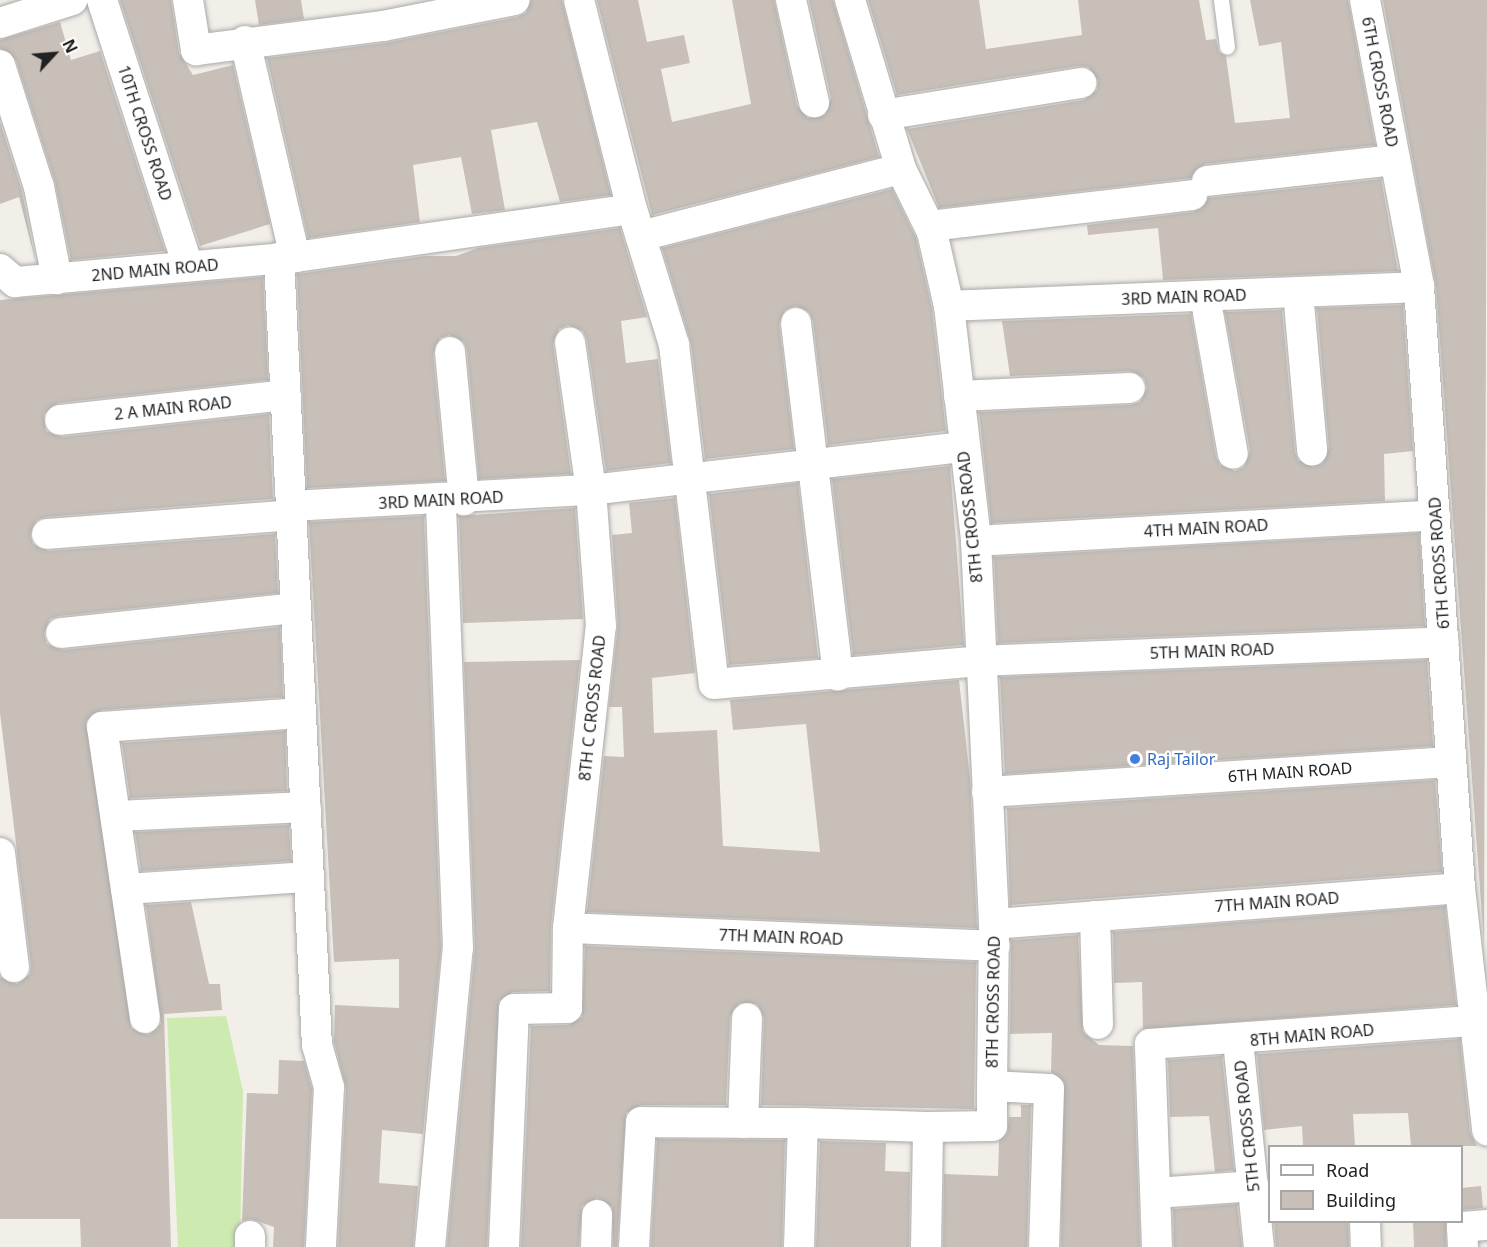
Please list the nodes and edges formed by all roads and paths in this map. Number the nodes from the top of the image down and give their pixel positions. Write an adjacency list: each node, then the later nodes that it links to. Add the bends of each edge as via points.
1 (72, 0): 11 (street)
2 (102, 0): 23 (street, 10TH CROSS ROAD)
3 (188, 0): 12 (street, via 196,50)
4 (514, 0): 10 (street)
5 (579, 0): 20 (street)
6 (791, 0): 16 (street)
7 (850, 0): 17 (street, 8TH CROSS ROAD)
8 (1221, 0): 13 (lane)
9 (1365, 0): 18 (street, 6TH CROSS ROAD)
10 (381, 13): 12 (street)
11 (0, 23)
12 (245, 41): 22 (street)
13 (1227, 47)
14 (0, 64): 25 (street, via 39,186)
15 (1082, 82): 17 (street)
16 (814, 102)
17 (883, 115): 19 (street, 8TH CROSS ROAD)
18 (1395, 160): 21 (street); 26 (street, 6TH CROSS ROAD)
19 (901, 169): 20 (street, 2ND MAIN ROAD); 21 (street, 8TH CROSS ROAD)
20 (636, 223): 22 (street, 2ND MAIN ROAD); 41 (street, via 674,345)
21 (930, 226): 29 (street, 8TH CROSS ROAD)
22 (287, 257): 23 (street, 2ND MAIN ROAD); 34 (street)
23 (188, 266): 25 (street, 2ND MAIN ROAD)
24 (8, 275): 25 (street, 2ND MAIN ROAD)
25 (57, 279)
26 (1419, 287): 27 (street, 3RD MAIN ROAD); 45 (street, 6TH CROSS ROAD)
27 (1298, 292): 28 (street, 3RD MAIN ROAD); 38 (street)
28 (1205, 296): 29 (street, 3RD MAIN ROAD); 39 (street)
29 (949, 306): 35 (street, 8TH CROSS ROAD)
30 (796, 323): 40 (street)
31 (570, 342): 42 (street, 8TH C CROSS ROAD)
32 (450, 352): 43 (street)
33 (1130, 388): 35 (street)
34 (286, 395): 36 (street, 2 A MAIN ROAD); 44 (street)
35 (959, 396): 37 (street, 8TH CROSS ROAD)
36 (60, 420)
37 (962, 447): 40 (street); 47 (street, 8TH CROSS ROAD)
38 (1312, 450)
39 (1233, 454)
40 (810, 463): 41 (street); 52 (street)
41 (691, 477): 42 (street); 52 (street, 5TH MAIN ROAD, via 714,684)
42 (591, 490): 43 (street, 3RD MAIN ROAD); 63 (street, 8TH C CROSS ROAD, via 601,626)
43 (453, 500): 44 (street, 3RD MAIN ROAD); 82 (street, via 458,948)
44 (292, 510): 46 (street, 3RD MAIN ROAD); 48 (street)
45 (1436, 515): 47 (street, 4TH MAIN ROAD); 50 (street, 6TH CROSS ROAD)
46 (47, 534)
47 (976, 541): 51 (street, 8TH CROSS ROAD)
48 (296, 608): 49 (street); 53 (street)
49 (61, 633)
50 (1444, 642): 51 (street, 5TH MAIN ROAD); 54 (street, 6TH CROSS ROAD)
51 (980, 661): 52 (street, 5TH MAIN ROAD); 55 (street, 8TH CROSS ROAD)
52 (838, 676)
53 (301, 713): 56 (street); 57 (street, via 102,727)
54 (1450, 762): 55 (street, 6TH MAIN ROAD); 60 (street, 6TH CROSS ROAD)
55 (987, 792): 64 (street, 8TH CROSS ROAD)
56 (306, 807): 57 (street); 59 (street)
57 (117, 816): 61 (street)
58 (0, 853): 65 (street)
59 (309, 877): 61 (street); 81 (street, via 317,1045 329,1087)
60 (1460, 888): 62 (street, 7TH MAIN ROAD); 68 (street, 6TH CROSS ROAD)
61 (126, 889): 66 (street)
62 (1095, 916): 64 (street, 7TH MAIN ROAD); 69 (street)
63 (568, 928): 64 (street, 7TH MAIN ROAD); 83 (street, 8TH C CROSS ROAD, via 567,1008 514,1009)
64 (994, 935): 71 (street, 8TH CROSS ROAD)
65 (14, 967)
66 (145, 1018)
67 (747, 1018): 72 (street)
68 (1474, 1021): 70 (street, 8TH MAIN ROAD); 75 (street, 6TH CROSS ROAD)
69 (1098, 1024)
70 (1238, 1041): 76 (street, 5TH CROSS ROAD); 77 (street, 8TH MAIN ROAD, via 1150,1044)
71 (992, 1086): 74 (street, 8TH CROSS ROAD, via 992,1126); 88 (street, 8TH CROSS ROAD, via 1049,1089)
72 (743, 1123): 73 (street); 85 (street, via 641,1122)
73 (803, 1123): 74 (street); 86 (street)
74 (928, 1127): 87 (street)
75 (1487, 1130)
76 (1254, 1186): 77 (street); 90 (street, 5TH CROSS ROAD)
77 (1156, 1193): 89 (street)
78 (597, 1215): 84 (street)
79 (1365, 1223): 91 (street)
80 (1487, 1225): 92 (street, via 1462,1227)
81 (321, 1247)
82 (430, 1247)
83 (504, 1247)
84 (596, 1247)
85 (634, 1247)
86 (799, 1247)
87 (926, 1247)
88 (1044, 1247)
89 (1157, 1247)
90 (1259, 1247)
91 (1366, 1247)
92 (1463, 1247)

